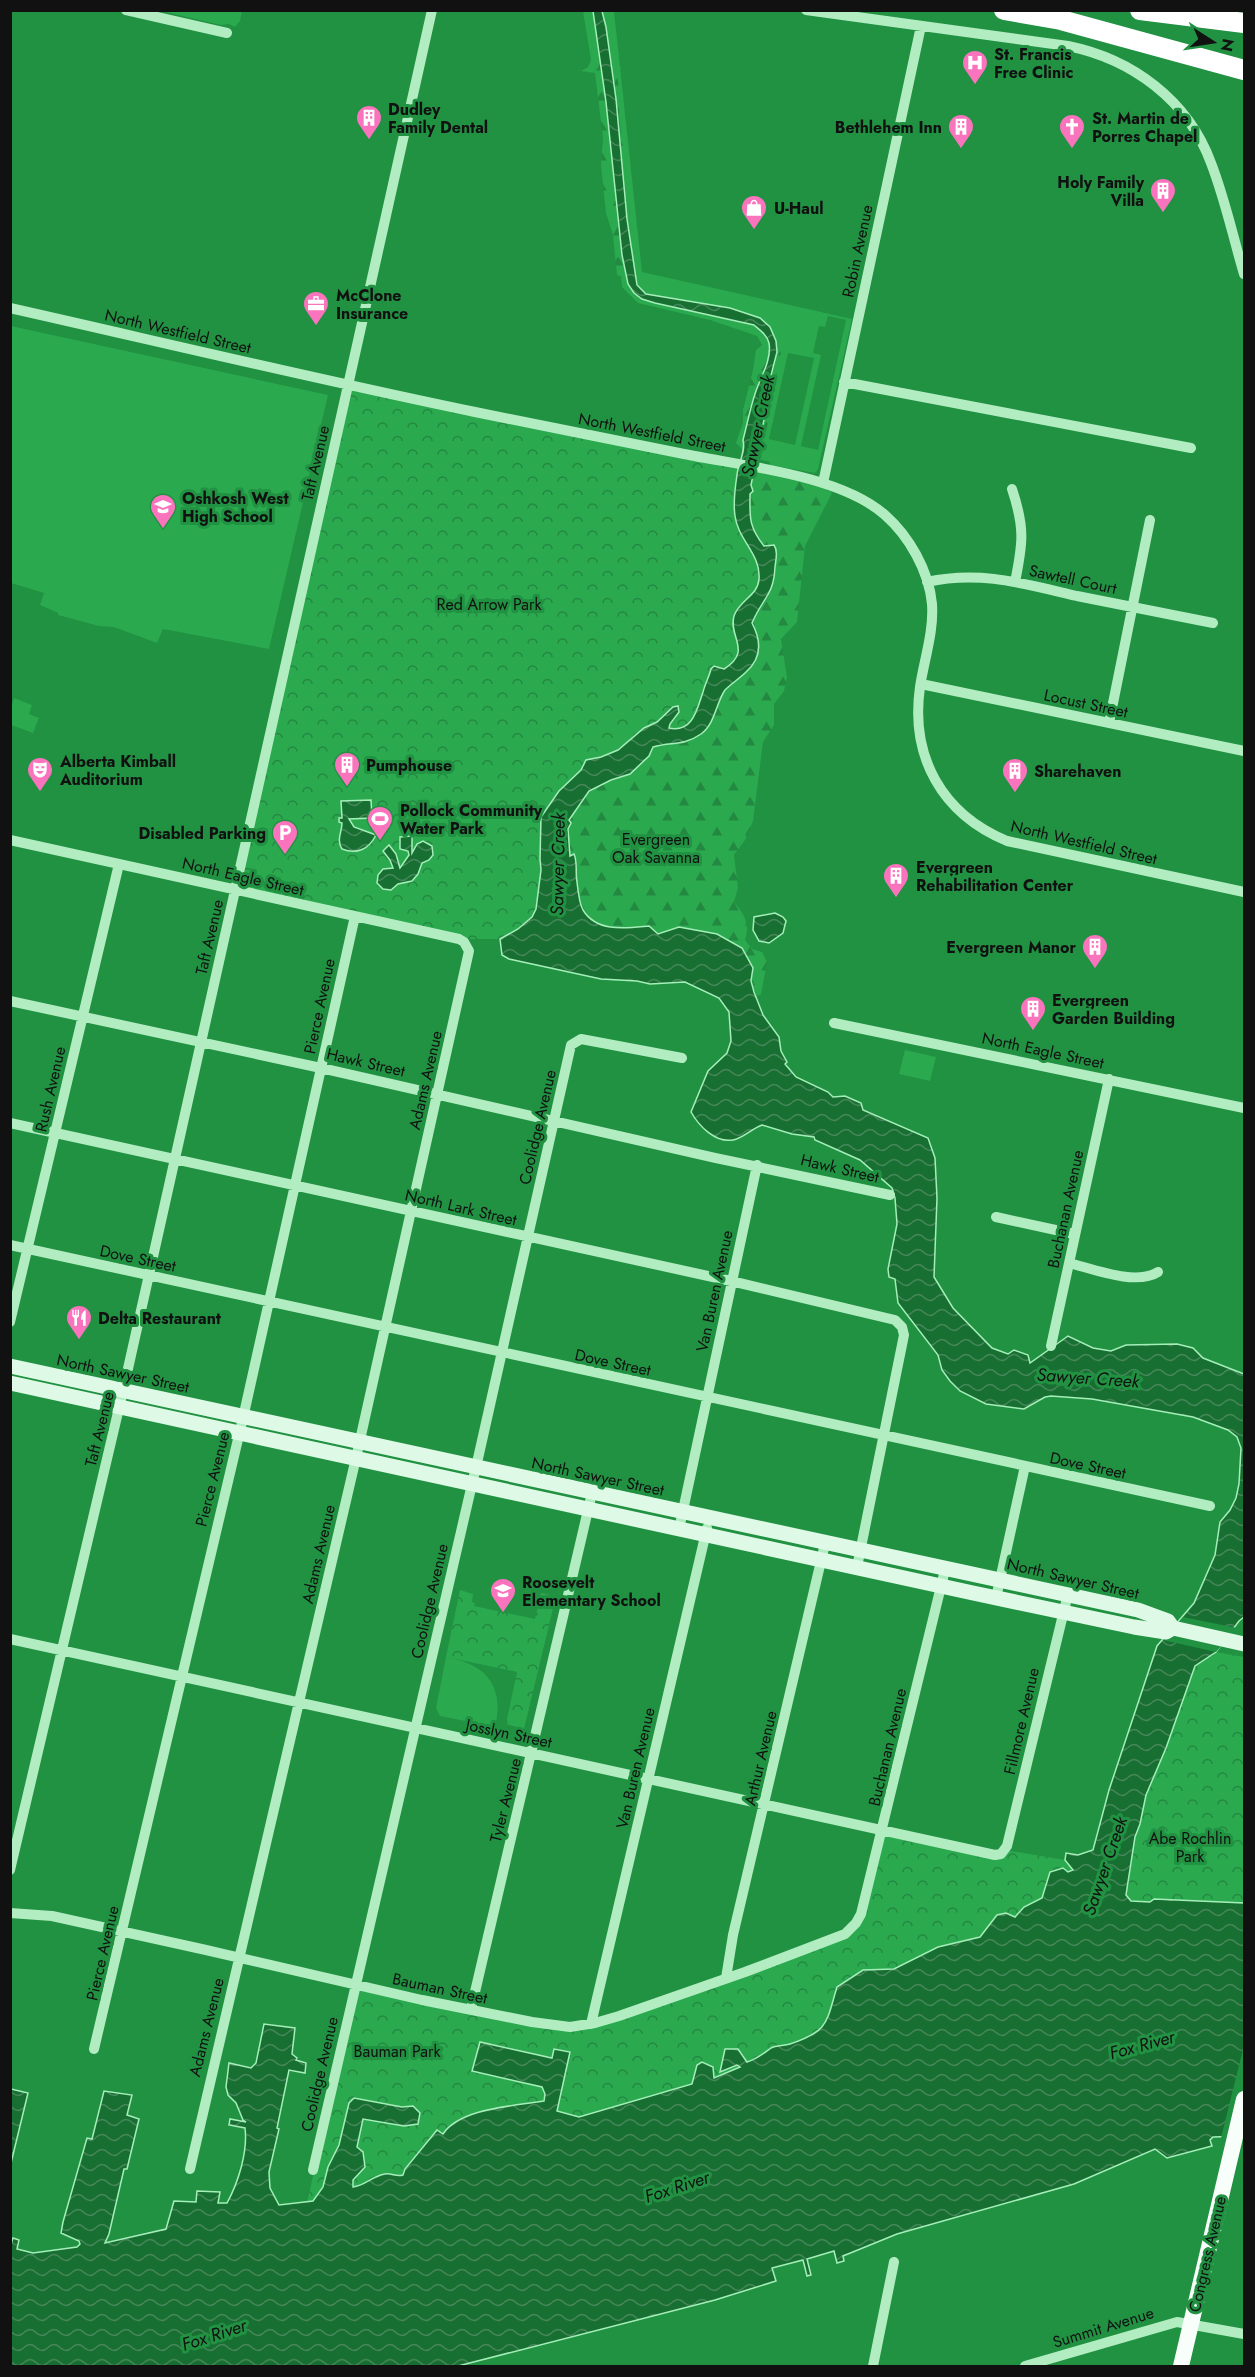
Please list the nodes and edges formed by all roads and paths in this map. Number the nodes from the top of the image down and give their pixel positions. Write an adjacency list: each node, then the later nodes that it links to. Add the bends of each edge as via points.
1 (126, 10): 8 (street)
2 (432, 10): 13 (street, Taft Avenue)
3 (806, 10): 7 (street)
4 (1004, 10): 9 (highway, via 1083,25)
5 (1140, 10): 6 (highway)
6 (1245, 23)
7 (921, 26): 10 (street, via 1081,49 1128,67 1152,82 1180,110 1204,148); 12 (street, Robin Avenue)
8 (227, 33)
9 (1245, 70)
10 (1245, 274)
11 (10, 309): 13 (street, North Westfield Street)
12 (844, 382): 14 (street); 15 (street, Robin Avenue)
13 (349, 384): 15 (street, North Westfield Street); 27 (street, Taft Avenue)
14 (1191, 448)
15 (823, 483): 18 (street, North Westfield Street, via 861,498 890,519 909,542)
16 (1012, 489): 19 (street, via 1023,531)
17 (1150, 520): 20 (street)
18 (927, 582): 19 (street, Sawtell Court, via 970,576); 22 (street, North Westfield Street, via 932,622)
19 (1015, 582): 20 (street, Sawtell Court)
20 (1133, 607): 21 (street, Sawtell Court); 23 (street)
21 (1213, 623)
22 (921, 684): 23 (street, Locust Street); 28 (street, North Westfield Street, via 918,727 926,761 950,801 976,825 996,837 1025,846)
23 (1109, 723): 24 (street, Locust Street)
24 (1245, 751)
25 (10, 840): 26 (street, North Eagle Street)
26 (119, 864): 27 (street, North Eagle Street); 32 (street, Rush Avenue)
27 (235, 889): 29 (street, North Eagle Street); 34 (street, Taft Avenue)
28 (1245, 892)
29 (355, 916): 30 (street, North Eagle Street, via 459,939); 36 (street, Pierce Avenue)
30 (466, 945): 38 (street, Adams Avenue, via 469,956)
31 (10, 1001): 32 (street, Hawk Street)
32 (82, 1017): 34 (street, Hawk Street); 42 (street, Rush Avenue)
33 (834, 1023): 37 (street, North Eagle Street)
34 (201, 1042): 36 (street, Hawk Street); 43 (street, Taft Avenue)
35 (682, 1058): 40 (street, Coolidge Avenue, via 576,1040 571,1045)
36 (321, 1068): 38 (street, Hawk Street); 45 (street, Pierce Avenue)
37 (1109, 1079): 39 (street, North Eagle Street); 49 (street, Buchanan Avenue)
38 (438, 1094): 40 (street, Hawk Street); 47 (street, Adams Avenue)
39 (1245, 1108)
40 (554, 1120): 44 (street, Hawk Street); 50 (street, Coolidge Avenue)
41 (10, 1124): 42 (street, North Lark Street)
42 (55, 1133): 43 (street, North Lark Street); 52 (street, Rush Avenue)
43 (175, 1159): 45 (street, North Lark Street); 55 (street, Taft Avenue)
44 (757, 1166): 46 (street, Hawk Street); 56 (street, Van Buren Avenue)
45 (294, 1186): 47 (street, North Lark Street); 57 (street, Pierce Avenue)
46 (890, 1195)
47 (411, 1210): 50 (street, North Lark Street); 59 (street, Adams Avenue)
48 (996, 1217): 49 (street)
49 (1074, 1234): 53 (street, Buchanan Avenue)
50 (528, 1237): 56 (street, North Lark Street); 61 (street, Coolidge Avenue)
51 (10, 1245): 52 (street, Dove Street)
52 (27, 1249): 55 (street, Dove Street); 58 (street, Rush Avenue)
53 (1069, 1263): 54 (street, via 1131,1278 1150,1277); 60 (street, Buchanan Avenue)
54 (1158, 1272)
55 (149, 1275): 57 (street, Dove Street); 64 (street, Taft Avenue)
56 (731, 1281): 65 (street, Van Buren Avenue); 69 (street, North Lark Street, via 896,1320 904,1335)
57 (269, 1302): 59 (street, Dove Street); 67 (street, Pierce Avenue)
58 (10, 1322)
59 (385, 1327): 61 (street, Dove Street); 70 (street, Adams Avenue)
60 (1051, 1346)
61 (502, 1354): 65 (street, Dove Street); 72 (street, Coolidge Avenue)
62 (10, 1366): 64 (street, North Sawyer Street)
63 (10, 1383): 66 (street, North Sawyer Street)
64 (123, 1391): 66 (street, Taft Avenue); 67 (street, North Sawyer Street)
65 (707, 1397): 69 (street, Dove Street); 77 (street, Van Buren Avenue)
66 (119, 1407): 68 (street, North Sawyer Street); 94 (street, Taft Avenue)
67 (243, 1418): 68 (street, Pierce Avenue); 70 (street, North Sawyer Street)
68 (239, 1433): 70 (street, North Sawyer Street); 95 (street, Pierce Avenue)
69 (885, 1436): 71 (street, Dove Street); 82 (street)
70 (358, 1450): 72 (street, North Sawyer Street); 73 (street, North Sawyer Street); 96 (street, Adams Avenue)
71 (1025, 1466): 75 (street, Dove Street); 86 (street)
72 (476, 1468): 73 (street, Coolidge Avenue); 74 (street, North Sawyer Street)
73 (472, 1484): 76 (street, North Sawyer Street); 97 (street, Coolidge Avenue)
74 (592, 1493): 76 (street, Tyler Avenue); 77 (street, North Sawyer Street)
75 (1210, 1506)
76 (589, 1509): 79 (street, North Sawyer Street); 98 (street, Tyler Avenue)
77 (683, 1513): 78 (street, North Sawyer Street); 79 (street, Van Buren Avenue)
78 (709, 1519): 80 (street, Van Buren Avenue); 81 (street, North Sawyer Street)
79 (679, 1529): 80 (street, North Sawyer Street)
80 (706, 1534): 83 (street, North Sawyer Street); 99 (street, Van Buren Avenue)
81 (825, 1544): 82 (street, North Sawyer Street); 83 (street, Arthur Avenue)
82 (860, 1552): 84 (street); 85 (street, North Sawyer Street)
83 (821, 1560): 84 (street, North Sawyer Street); 100 (street, Arthur Avenue)
84 (857, 1568): 87 (street, North Sawyer Street)
85 (945, 1570): 86 (street, North Sawyer Street); 87 (street, Buchanan Avenue)
86 (1000, 1580): 88 (street, North Sawyer Street); 89 (street)
87 (942, 1586): 89 (street, North Sawyer Street); 101 (street, Buchanan Avenue)
88 (1068, 1594): 90 (street, Fillmore Avenue); 91 (street, North Sawyer Street, via 1138,1610 1168,1622)
89 (996, 1598): 90 (street, North Sawyer Street)
90 (1064, 1611): 91 (street, North Sawyer Street, via 1166,1632); 102 (street, Fillmore Avenue, via 1007,1846)
91 (1173, 1628): 93 (street, North Sawyer Street)
92 (10, 1639): 94 (street, Josslyn Street)
93 (1245, 1644)
94 (62, 1651): 95 (street, Josslyn Street); 103 (street, Taft Avenue)
95 (182, 1678): 96 (street, Josslyn Street); 106 (street, Pierce Avenue)
96 (299, 1703): 97 (street, Josslyn Street); 107 (street, Adams Avenue)
97 (415, 1727): 98 (street, Josslyn Street); 109 (street, Coolidge Avenue)
98 (532, 1753): 99 (street, Josslyn Street); 110 (street, Tyler Avenue)
99 (648, 1779): 100 (street, Josslyn Street); 111 (street, Van Buren Avenue)
100 (764, 1806): 101 (street, Josslyn Street); 108 (street, Arthur Avenue)
101 (882, 1831): 102 (street, Josslyn Street); 105 (street, Buchanan Avenue, via 861,1914)
102 (1001, 1854)
103 (10, 1870)
104 (10, 1913): 106 (street, Bauman Street)
105 (852, 1928): 108 (street, Bauman Street, via 815,1946)
106 (123, 1931): 107 (street, Bauman Street); 112 (street, Pierce Avenue)
107 (239, 1958): 109 (street, Bauman Street); 114 (street, Adams Avenue)
108 (726, 1978): 111 (street, Bauman Street)
109 (355, 1986): 110 (street, Bauman Street); 115 (street, Coolidge Avenue)
110 (471, 2009): 111 (street, Bauman Street, via 552,2025)
111 (591, 2024)
112 (94, 2049)
113 (1245, 2099): 117 (main road, Congress Avenue)
114 (190, 2169)
115 (313, 2170)
116 (894, 2262): 119 (street)
117 (1191, 2324): 118 (street, Summit Avenue); 120 (street, Summit Avenue, via 1165,2324); 121 (main road, Congress Avenue)
118 (1245, 2334)
119 (873, 2367)
120 (1025, 2367)
121 (1181, 2367)

